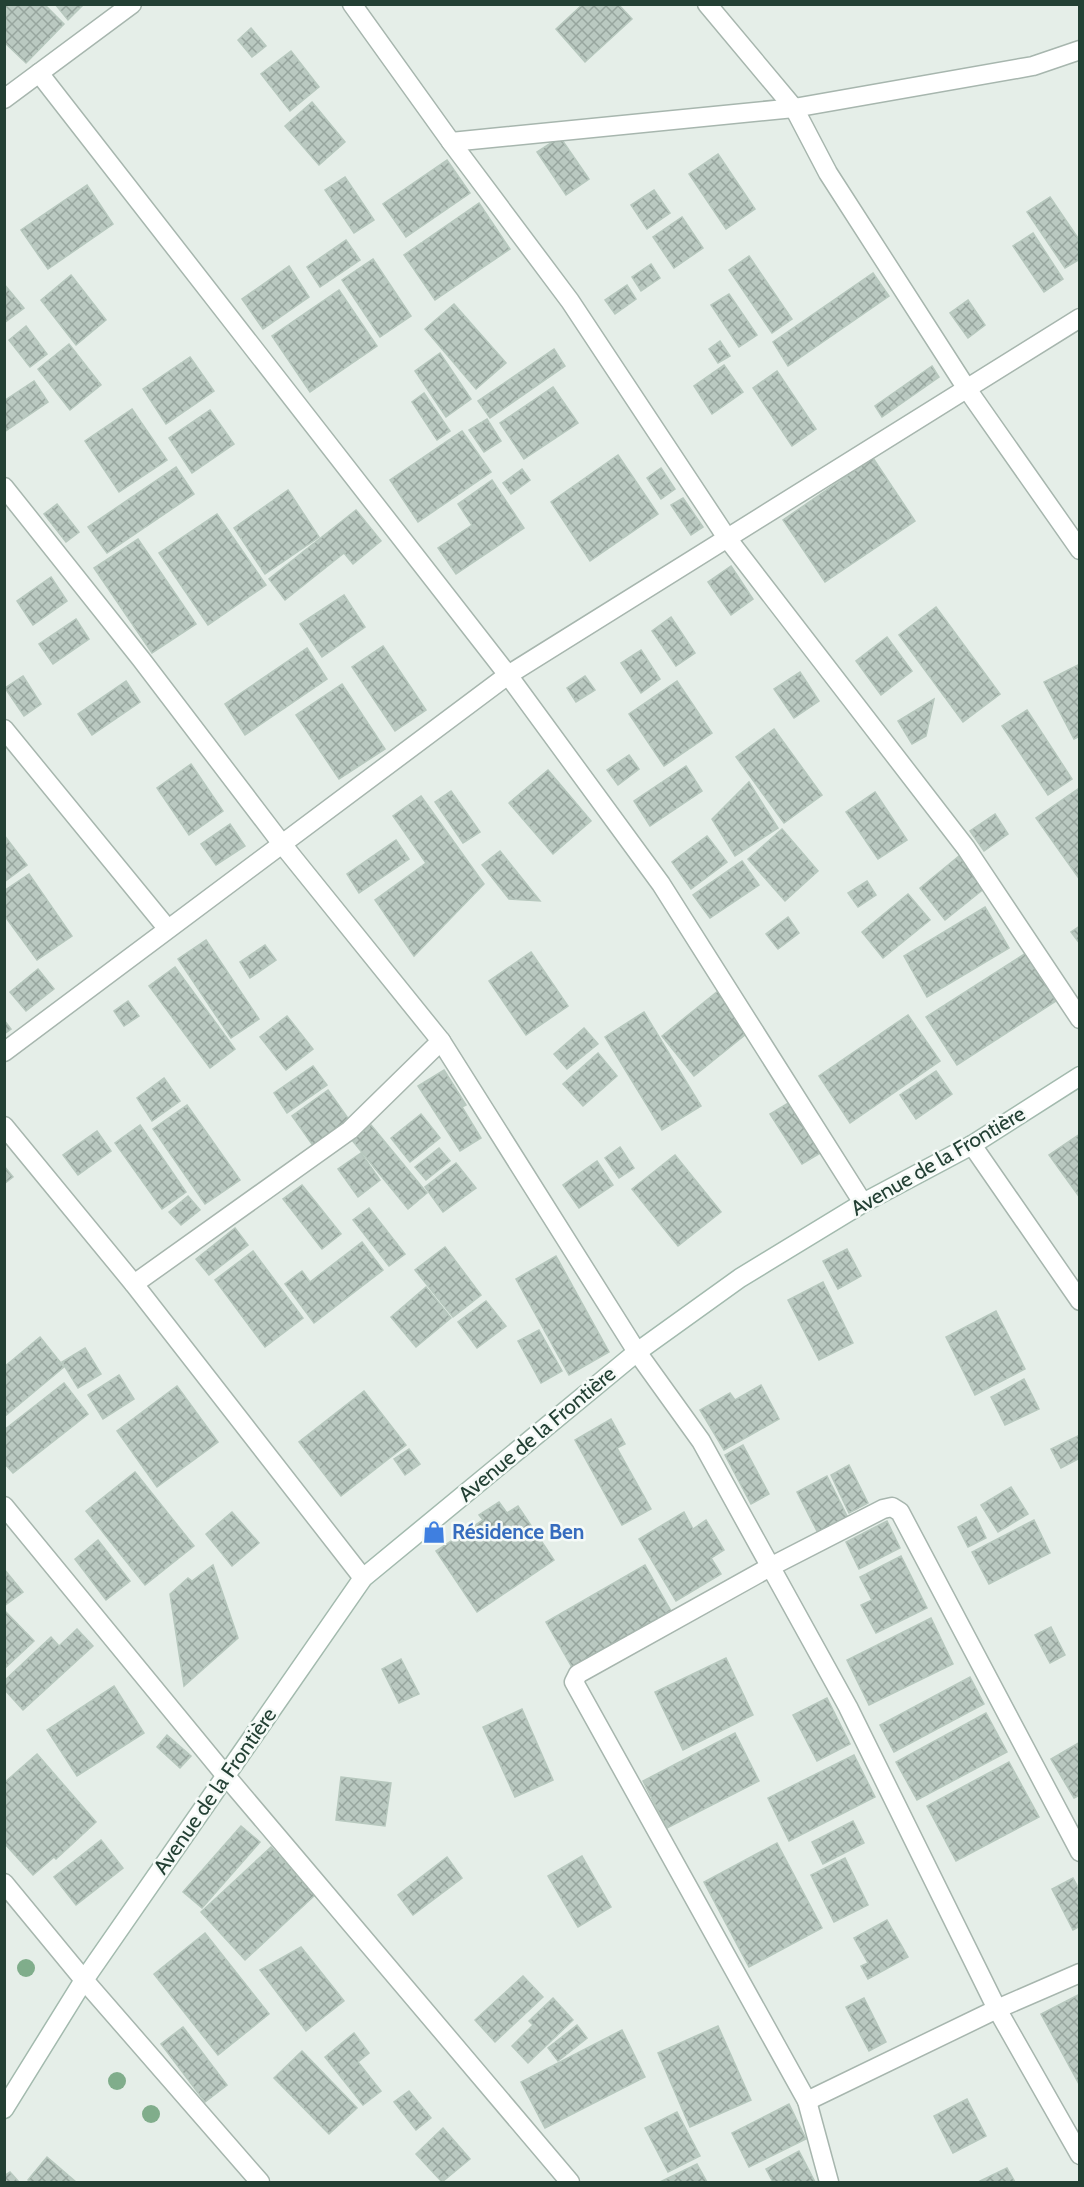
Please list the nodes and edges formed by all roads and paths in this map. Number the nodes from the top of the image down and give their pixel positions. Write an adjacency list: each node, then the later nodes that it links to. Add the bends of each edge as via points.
1 (132, 4): 5 (street)
2 (352, 4): 8 (street)
3 (707, 4): 7 (street)
4 (1080, 50): 7 (street, via 1033,66)
5 (39, 73): 6 (street); 14 (street)
6 (4, 99)
7 (794, 108): 8 (street); 10 (street, via 828,173)
8 (451, 142): 12 (street, via 570,301)
9 (1080, 318): 10 (street)
10 (967, 389): 12 (street); 13 (street)
11 (4, 487): 16 (street)
12 (727, 538): 14 (street); 18 (street, via 966,848)
13 (1080, 550)
14 (507, 675): 16 (street); 24 (street, via 661,884)
15 (4, 729): 17 (street)
16 (282, 844): 17 (street); 19 (street)
17 (167, 928): 20 (street)
18 (1080, 1019)
19 (441, 1041): 25 (street, via 350,1130); 27 (street)
20 (4, 1052)
21 (1080, 1076): 23 (street, Avenue de la Frontière)
22 (4, 1126): 25 (street)
23 (972, 1145): 24 (street, Avenue de la Frontière); 26 (street)
24 (863, 1203): 27 (street, Avenue de la Frontière, via 740,1278)
25 (134, 1284): 30 (street)
26 (1080, 1301)
27 (637, 1352): 29 (street, via 701,1441); 30 (street, Avenue de la Frontière)
28 (4, 1506): 31 (street)
29 (770, 1567): 32 (street, via 883,1509 892,1507 900,1512); 36 (street, via 848,1707); 37 (street, via 578,1674 574,1682)
30 (363, 1578): 31 (street, Avenue de la Frontière)
31 (226, 1776): 35 (street, Avenue de la Frontière); 41 (street)
32 (1080, 1852)
33 (4, 1882): 35 (street)
34 (1080, 1973): 36 (street)
35 (84, 1980): 38 (street, Avenue de la Frontière); 40 (street)
36 (998, 2009): 37 (street); 39 (street)
37 (807, 2101): 42 (street)
38 (4, 2109)
39 (1080, 2155)
40 (260, 2182)
41 (570, 2182)
42 (829, 2182)

